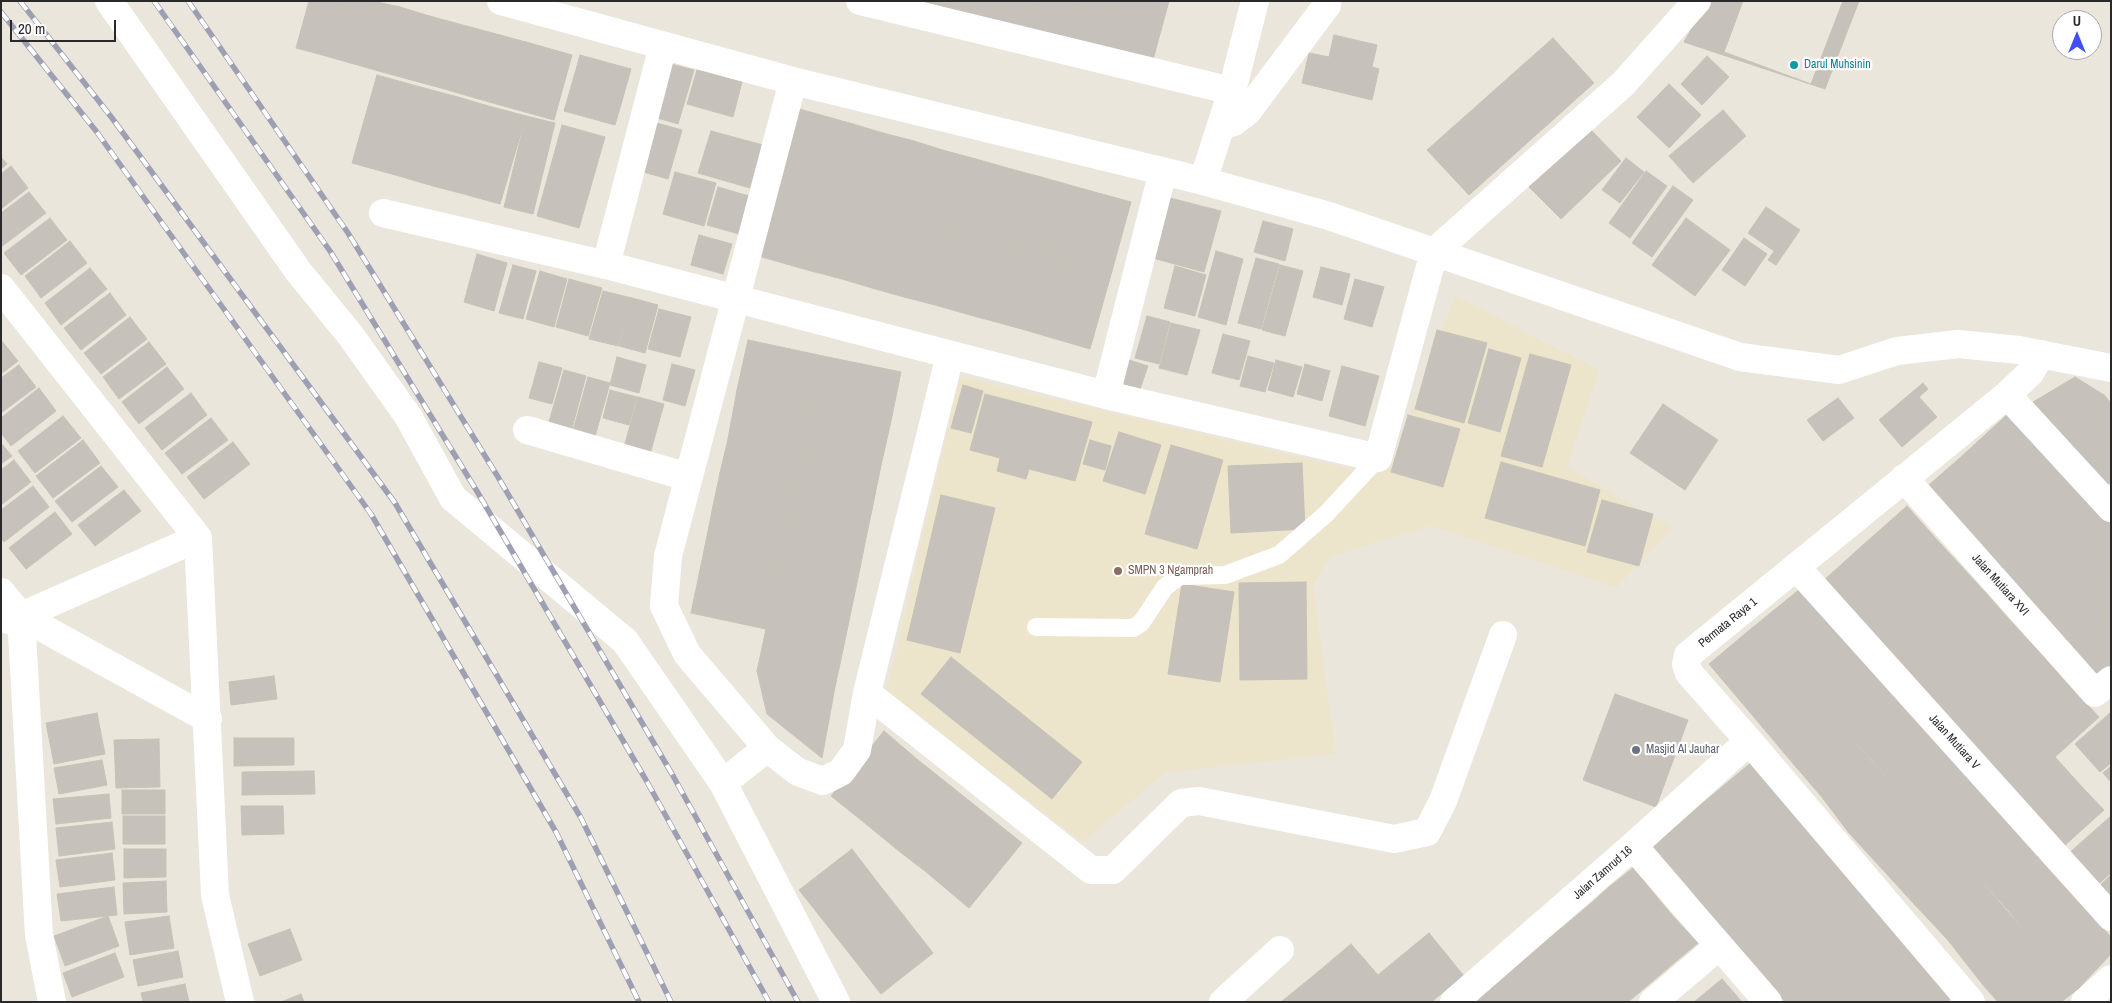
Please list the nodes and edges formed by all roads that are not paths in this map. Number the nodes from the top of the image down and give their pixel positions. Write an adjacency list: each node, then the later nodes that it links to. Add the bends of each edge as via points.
1 (109, 1): 39 (street, via 298,271 351,336 408,416 453,498 624,641)
2 (501, 1): 7 (street)
3 (860, 1): 9 (street)
4 (1255, 1): 9 (street)
5 (1697, 1): 14 (street, via 1623,84)
6 (1327, 5): 10 (street, via 1247,112 1234,122)
7 (663, 46): 8 (street); 15 (street)
8 (793, 81): 11 (street); 17 (street)
9 (1232, 91): 10 (street)
10 (1221, 125): 12 (street)
11 (1163, 171): 12 (street); 21 (street)
12 (1203, 181): 14 (street, via 1329,216)
13 (383, 213): 15 (street)
14 (1434, 252): 18 (street, via 1740,357 1839,370 1897,351 1958,344); 24 (street)
15 (606, 265): 17 (street)
16 (1, 288): 28 (street)
17 (737, 300): 19 (street); 25 (street)
18 (2041, 354): 20 (street); 22 (street, Permata Raya 1, via 2030,372)
19 (950, 355): 21 (street); 35 (street)
20 (2110, 367)
21 (1106, 395): 24 (street)
22 (2007, 395): 26 (street, Permata Raya 1); 27 (street)
23 (527, 430): 25 (street)
24 (1378, 458): 32 (lane, via 1326,514 1279,555 1225,574 1180,576 1165,587 1141,622 1133,628)
25 (688, 477): 38 (street, via 668,556 664,606 686,654)
26 (1904, 478): 29 (street, Permata Raya 1); 34 (street, Jalan Mutiara XVI)
27 (2111, 508)
28 (198, 538): 31 (street); 36 (street)
29 (1797, 568): 37 (street, Permata Raya 1, via 1688,655 1689,674); 41 (street, Jalan Mutiara V)
30 (1, 592): 31 (street)
31 (11, 619): 36 (street); 45 (street, via 39,935)
32 (1036, 627)
33 (1503, 635): 35 (street, via 1443,801 1427,832 1394,839 1199,801 1181,804 1113,870 1091,870)
34 (2103, 687)
35 (867, 693): 38 (street, via 857,750 841,772 824,781 798,772)
36 (208, 719): 46 (street, via 215,895)
37 (1749, 741): 40 (street, Jalan Zamrud 16); 52 (street, Permata Raya 1)
38 (767, 748): 39 (street)
39 (723, 783): 47 (street)
40 (1633, 846): 42 (street); 49 (street, Jalan Zamrud 16)
41 (2111, 917)
42 (1719, 946): 50 (street); 51 (street)
43 (1280, 950): 48 (street)
44 (2111, 979): 53 (street)
45 (52, 1002)
46 (240, 1002)
47 (836, 1002)
48 (1223, 1002)
49 (1454, 1002)
50 (1653, 1002)
51 (1768, 1002)
52 (1971, 1002)
53 (2085, 1002)

